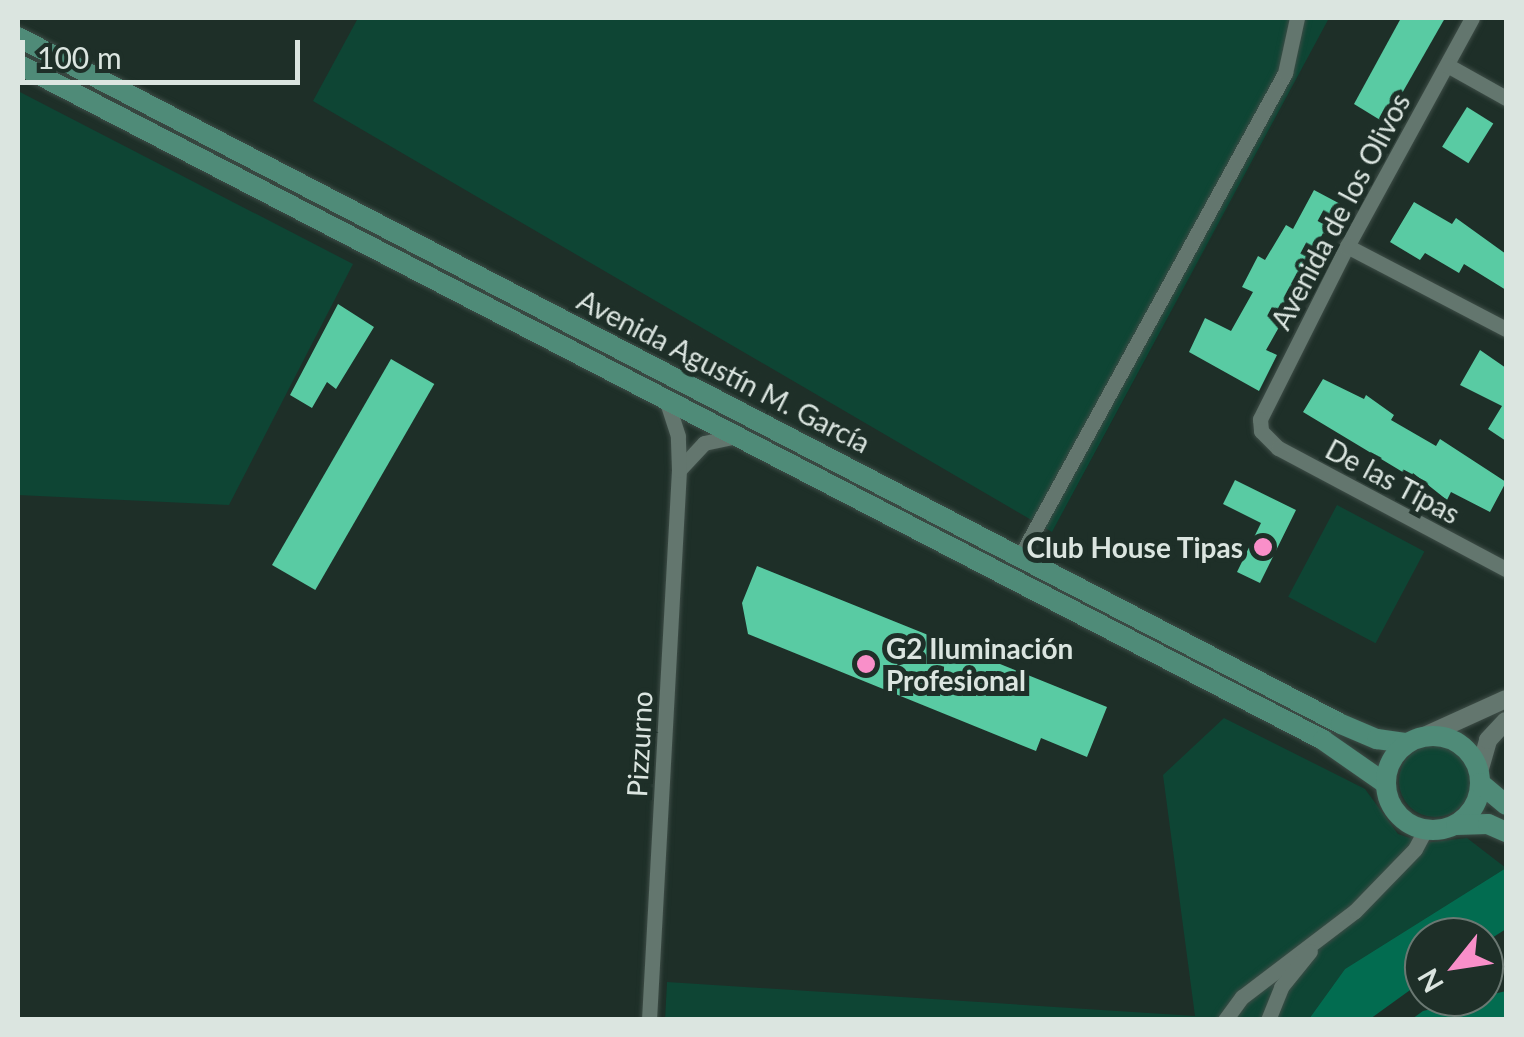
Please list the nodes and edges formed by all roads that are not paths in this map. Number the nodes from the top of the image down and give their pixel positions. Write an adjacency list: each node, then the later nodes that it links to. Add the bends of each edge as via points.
1 (1297, 18): 13 (street, via 1285,73)
2 (1472, 18): 5 (street, Avenida de los Olivos)
3 (18, 37): 13 (main road, Avenida Agustín M. García)
4 (18, 64): 9 (main road, Avenida Agustín M. García)
5 (1447, 66): 6 (street); 7 (street, Avenida de los Olivos)
6 (1506, 98)
7 (1347, 246): 8 (street); 10 (street, Avenida de los Olivos, via 1264,408)
8 (1506, 329)
9 (666, 398): 11 (main road, Avenida Agustín M. García); 12 (street, Pizzurno)
10 (1261, 430): 14 (street, De las Tipas, via 1278,448)
11 (740, 436): 12 (street, via 704,443); 19 (main road, Avenida Agustín M. García, via 1323,740)
12 (680, 470): 26 (street, Pizzurno)
13 (1021, 555): 17 (main road, Avenida Agustín M. García, via 1341,724 1377,739)
14 (1506, 569)
15 (1506, 698): 17 (street)
16 (1506, 721): 18 (street, via 1488,740)
17 (1414, 740): 18 (main road, via 1450,739 1473,758); 19 (main road, via 1396,754)
18 (1480, 777): 20 (main road); 21 (main road, via 1470,814)
19 (1386, 784): 22 (main road, via 1397,814)
20 (1506, 805)
21 (1456, 825): 22 (main road); 23 (main road, via 1488,824)
22 (1425, 830): 24 (street, via 1416,849)
23 (1506, 832)
24 (1323, 934): 25 (street, via 1242,997); 27 (street, via 1281,987)
25 (1225, 1019)
26 (649, 1020)
27 (1268, 1020)

